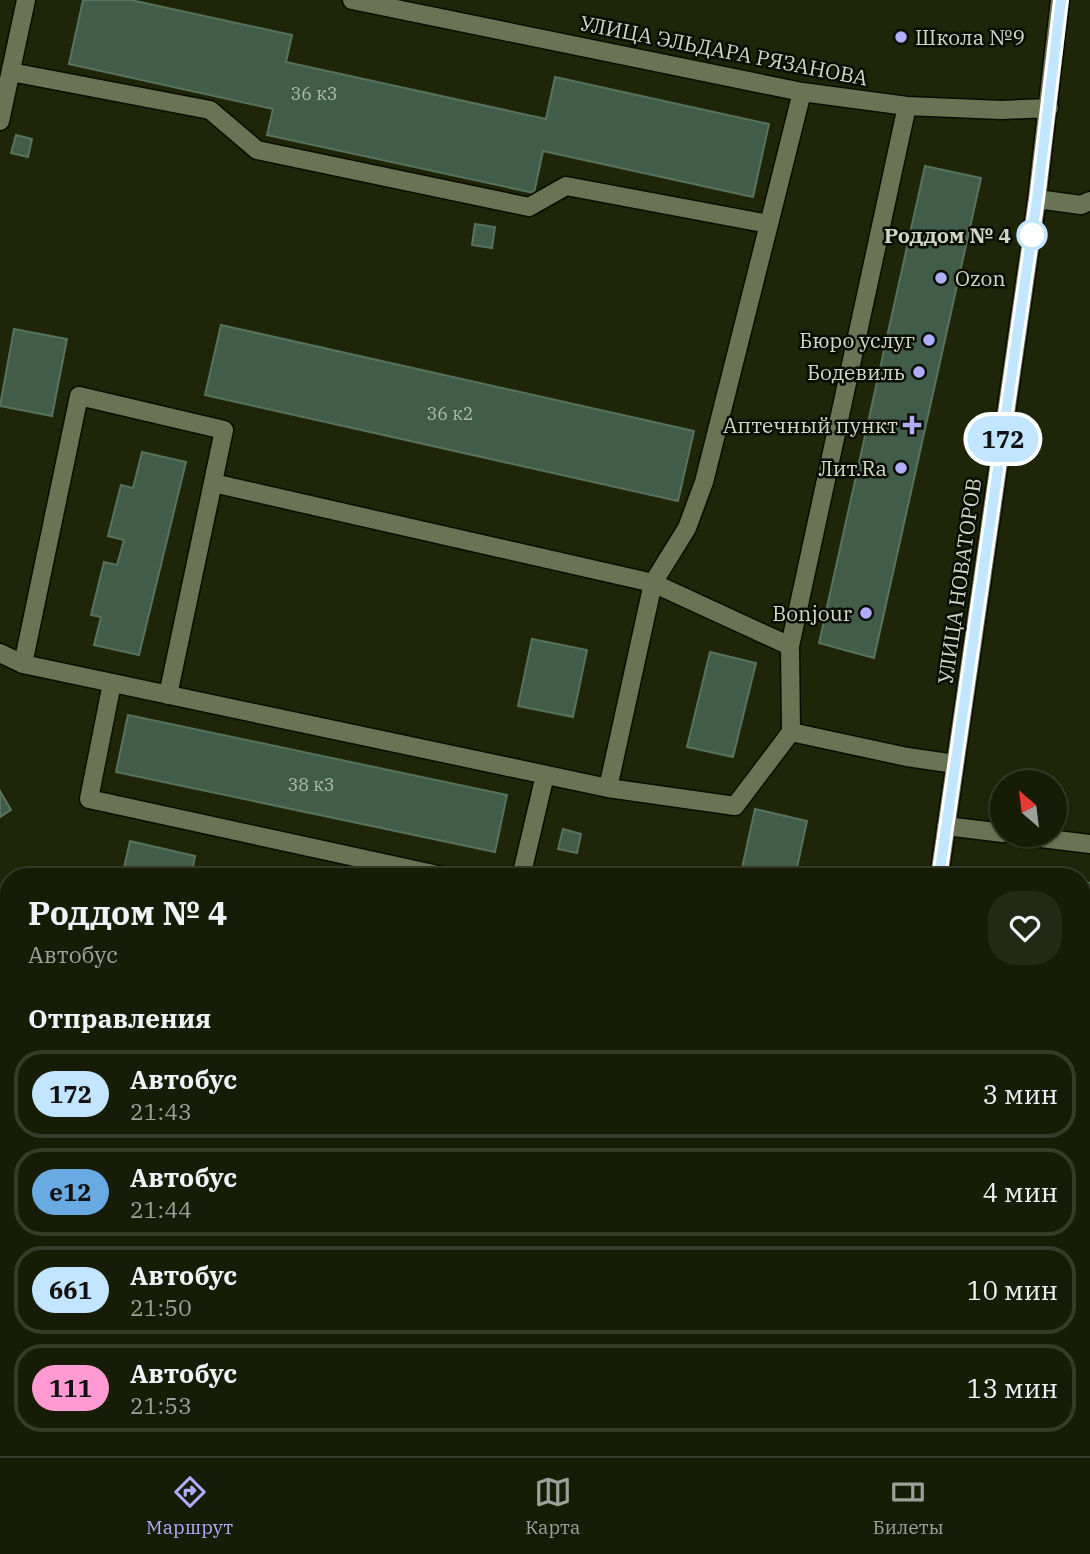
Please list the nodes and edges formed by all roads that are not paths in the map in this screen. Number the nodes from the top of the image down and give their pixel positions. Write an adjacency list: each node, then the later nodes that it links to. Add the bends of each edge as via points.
1 (26, 0): 5 (street)
2 (352, 0): 4 (street, УЛИЦА ЭЛЬДАРА РЯЗАНОВА)
3 (1060, 0): 8 (street, УЛИЦА НОВАТОРОВ)
4 (406, 5): 6 (street, УЛИЦА ЭЛЬДАРА РЯЗАНОВА)
5 (10, 72): 9 (street); 12 (street, via 211,110 257,150 529,207 566,186)
6 (799, 91): 7 (street, УЛИЦА ЭЛЬДАРА РЯЗАНОВА); 12 (street)
7 (908, 106): 8 (street, УЛИЦА ЭЛЬДАРА РЯЗАНОВА); 15 (street)
8 (1049, 108): 10 (street, УЛИЦА НОВАТОРОВ)
9 (0, 121)
10 (1037, 199): 11 (street, via 1081,205); 21 (street, УЛИЦА НОВАТОРОВ)
11 (1090, 201)
12 (769, 223): 14 (street, via 704,482 687,528)
13 (213, 483): 14 (street); 17 (street, via 224,430 79,396); 19 (street)
14 (653, 583): 15 (street); 23 (street)
15 (790, 646): 20 (street)
16 (0, 653): 17 (street)
17 (23, 664): 18 (street)
18 (113, 683): 19 (street); 28 (street, via 89,799)
19 (168, 695): 22 (street)
20 (790, 732): 21 (street); 23 (street, via 736,806)
21 (955, 764): 24 (street, УЛИЦА НОВАТОРОВ)
22 (545, 775): 23 (street); 29 (street)
23 (608, 788)
24 (946, 826): 25 (street); 30 (street, УЛИЦА НОВАТОРОВ)
25 (990, 831)
26 (1068, 841): 27 (street)
27 (1090, 844)
28 (406, 868)
29 (523, 868)
30 (940, 868)

